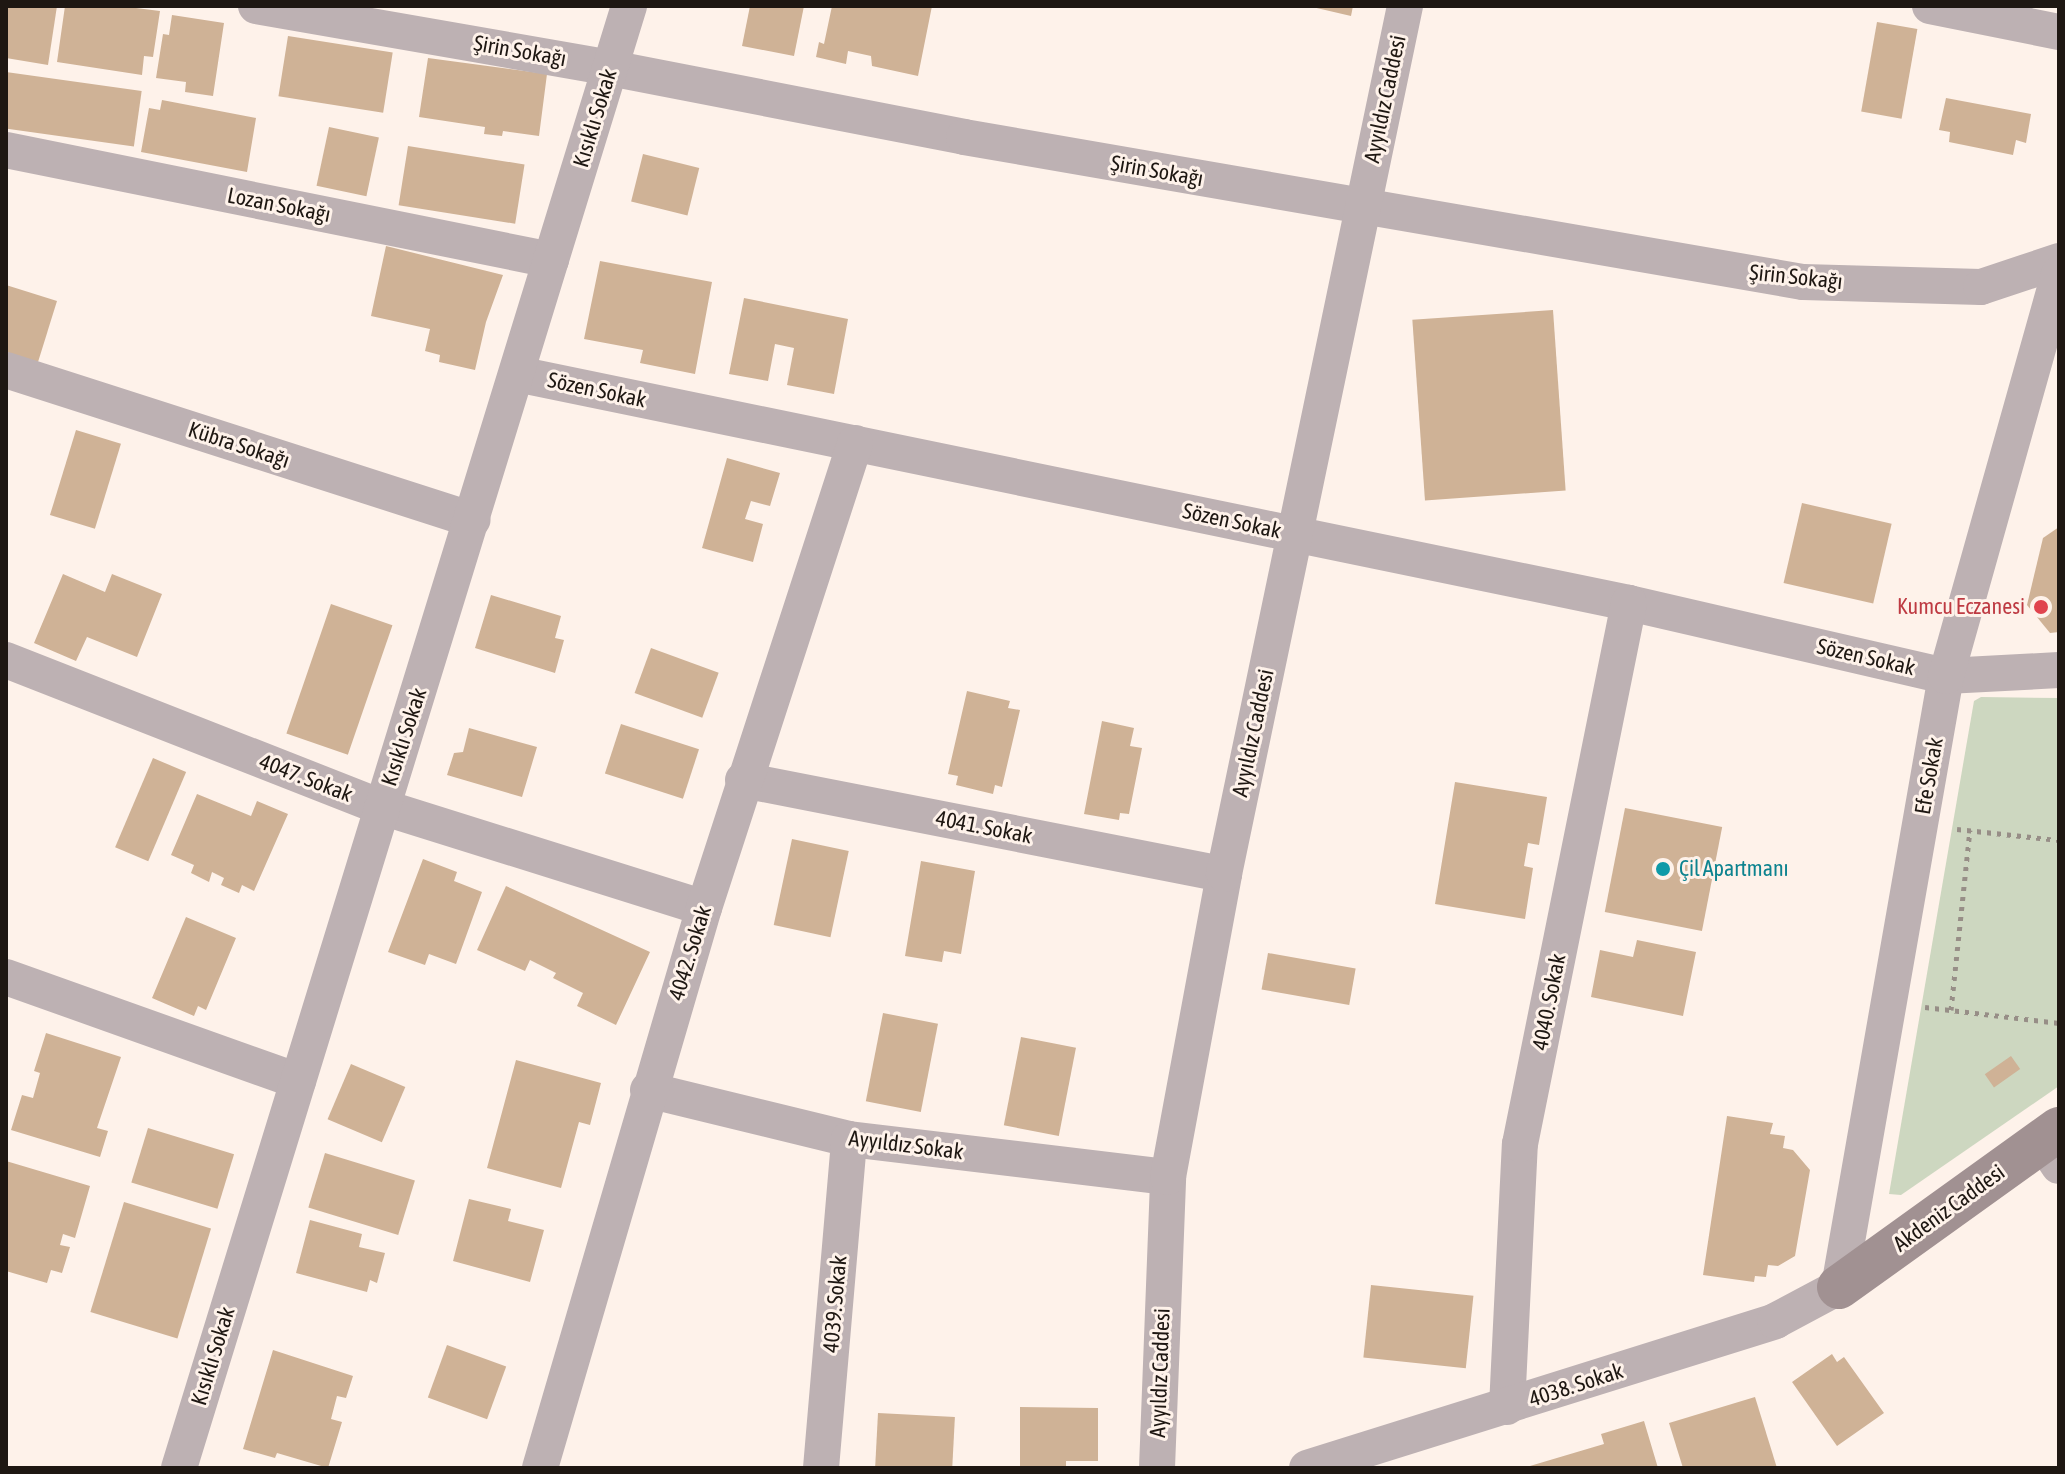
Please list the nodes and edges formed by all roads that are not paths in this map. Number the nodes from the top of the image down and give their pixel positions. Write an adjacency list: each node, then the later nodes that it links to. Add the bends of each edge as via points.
1 (256, 6): 6 (street, Şirin Sokağı)
2 (629, 6): 6 (street, Kısıklı Sokak)
3 (1405, 6): 8 (street, Ayyıldız Caddesi)
4 (1930, 6): 5 (street)
5 (2059, 32)
6 (610, 68): 8 (street, Şirin Sokağı); 9 (street, Kısıklı Sokak)
7 (6, 150): 9 (street, Lozan Sokağı)
8 (1362, 208): 10 (street, Şirin Sokağı, via 1803,282 1981,287); 16 (street, Ayyıldız Caddesi)
9 (551, 260): 13 (street, Kısıklı Sokak)
10 (2059, 261)
11 (2059, 274): 20 (street, Efe Sokak)
12 (6, 370): 15 (street, Kübra Sokağı)
13 (517, 374): 14 (street, Sözen Sokak); 15 (street, Kısıklı Sokak)
14 (855, 443): 16 (street, Sözen Sokak); 21 (street, 4042. Sokak)
15 (472, 520): 22 (street, Kısıklı Sokak)
16 (1294, 534): 17 (street, Sözen Sokak); 23 (street, Ayyıldız Caddesi)
17 (1629, 603): 20 (street, Sözen Sokak); 32 (street, 4040. Sokak, via 1520,1144)
18 (6, 660): 22 (street, 4047. Sokak)
19 (2059, 670): 20 (street, Sözen Sokak)
20 (1946, 676): 31 (street, Efe Sokak)
21 (743, 780): 23 (street, 4041. Sokak); 24 (street, 4042. Sokak)
22 (382, 807): 24 (street, 4047. Sokak); 26 (street, Kısıklı Sokak)
23 (1224, 874): 30 (street, Ayyıldız Caddesi)
24 (704, 908): 27 (street, 4042. Sokak)
25 (9, 989): 26 (street)
26 (298, 1081): 33 (street, Kısıklı Sokak)
27 (648, 1090): 28 (street, Ayyıldız Sokak); 34 (street, 4042. Sokak)
28 (849, 1139): 30 (street, Ayyıldız Sokak); 35 (street, 4039. Sokak)
29 (2053, 1145): 31 (main road, Akdeniz Caddesi)
30 (1168, 1177): 36 (street, Ayyıldız Caddesi)
31 (1839, 1287): 32 (street, 4038. Sokak, via 1775,1321)
32 (1507, 1407): 37 (street, 4038. Sokak)
33 (179, 1468)
34 (540, 1468)
35 (821, 1468)
36 (1157, 1468)
37 (1307, 1468)

